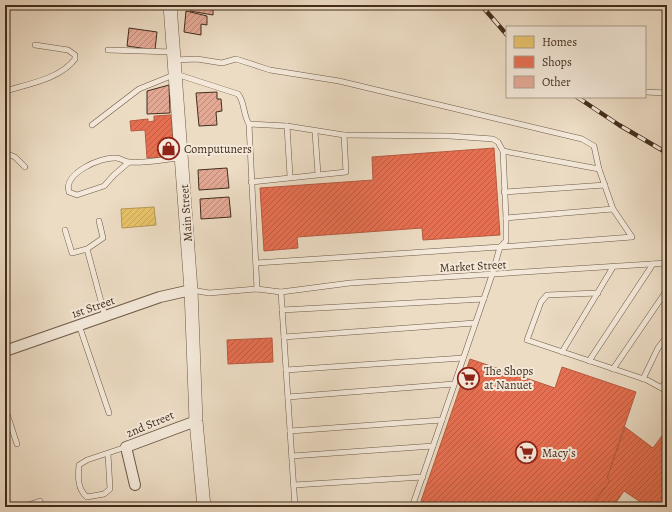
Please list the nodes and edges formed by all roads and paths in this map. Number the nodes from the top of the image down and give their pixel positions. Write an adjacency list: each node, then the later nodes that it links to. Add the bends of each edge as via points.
1 (170, 5): 4 (street, Main Street)
2 (35, 45): 6 (lane, via 68,50 75,58 47,78)
3 (108, 50): 4 (lane)
4 (175, 56): 5 (street, Main Street); 19 (lane, via 222,63 236,59 270,70 340,81 582,139 594,146)
5 (176, 74): 9 (lane, via 238,94); 10 (lane, via 139,89); 16 (street, Main Street)
6 (5, 91)
7 (646, 92): 8 (lane)
8 (667, 93)
9 (249, 124): 11 (lane); 22 (lane)
10 (92, 125)
11 (288, 126): 12 (lane); 21 (lane)
12 (315, 132): 13 (lane); 20 (lane)
13 (344, 135): 14 (lane, via 493,139); 20 (lane, via 346,172)
14 (503, 151): 19 (lane); 24 (lane)
15 (5, 154): 18 (lane, via 16,157)
16 (182, 158): 17 (lane); 37 (street, Main Street)
17 (129, 162): 17 (lane, via 117,158 83,168 71,177 67,187 69,192 77,195 104,186)
18 (25, 167)
19 (599, 168): 23 (lane)
20 (318, 174): 21 (lane)
21 (290, 176): 22 (lane)
22 (251, 182): 31 (lane)
23 (605, 185): 24 (lane); 25 (lane)
24 (504, 192): 26 (lane)
25 (613, 209): 26 (lane); 29 (lane, via 632,238)
26 (506, 218): 29 (lane, via 506,241)
27 (99, 222): 30 (lane, via 103,238)
28 (65, 230): 30 (lane, via 72,253)
29 (500, 247): 31 (lane); 35 (lane)
30 (86, 249): 43 (lane)
31 (256, 263): 36 (lane)
32 (667, 263): 33 (lane, Market Street)
33 (653, 264): 34 (lane, Market Street); 51 (lane)
34 (613, 267): 35 (lane, Market Street); 40 (lane)
35 (492, 275): 39 (lane, Market Street, via 350,283); 41 (lane)
36 (257, 289): 37 (lane, Market Street, via 209,293); 39 (lane, Market Street)
37 (191, 290): 43 (street, 1st Street, via 160,297); 63 (street, Main Street)
38 (667, 290): 52 (lane)
39 (281, 292): 42 (lane)
40 (598, 293): 49 (lane); 49 (lane, via 546,296 541,302 527,340)
41 (484, 299): 42 (lane); 44 (lane)
42 (282, 310): 47 (lane)
43 (105, 316): 45 (street, 1st Street)
44 (475, 323): 47 (lane); 50 (lane)
45 (79, 325): 48 (street, 1st Street); 61 (lane)
46 (667, 336): 54 (lane, via 658,348)
47 (284, 337): 53 (lane)
48 (5, 351)
49 (562, 352): 51 (lane)
50 (463, 358): 53 (lane); 56 (lane)
51 (590, 361): 52 (lane)
52 (613, 369): 54 (lane)
53 (286, 370): 59 (lane)
54 (643, 379): 57 (lane)
55 (667, 379): 57 (lane)
56 (454, 384): 59 (lane); 62 (lane)
57 (662, 387): 58 (lane)
58 (667, 391)
59 (288, 397): 64 (lane)
60 (5, 408): 65 (lane)
61 (109, 413)
62 (442, 420): 64 (lane); 66 (lane)
63 (196, 421): 67 (street, 2nd Street); 75 (street, Main Street)
64 (290, 431): 69 (lane)
65 (16, 444)
66 (433, 446): 69 (lane); 70 (lane)
67 (126, 447): 68 (lane); 71 (street, 2nd Street)
68 (108, 454): 68 (lane, via 79,465 78,477 81,489 87,497 104,494 110,489)
69 (292, 456): 72 (lane)
70 (423, 477): 72 (lane); 77 (lane)
71 (135, 485)
72 (294, 485): 76 (lane)
73 (22, 507): 74 (lane, via 40,501)
74 (42, 507)
75 (204, 507)
76 (295, 507)
77 (412, 507)

